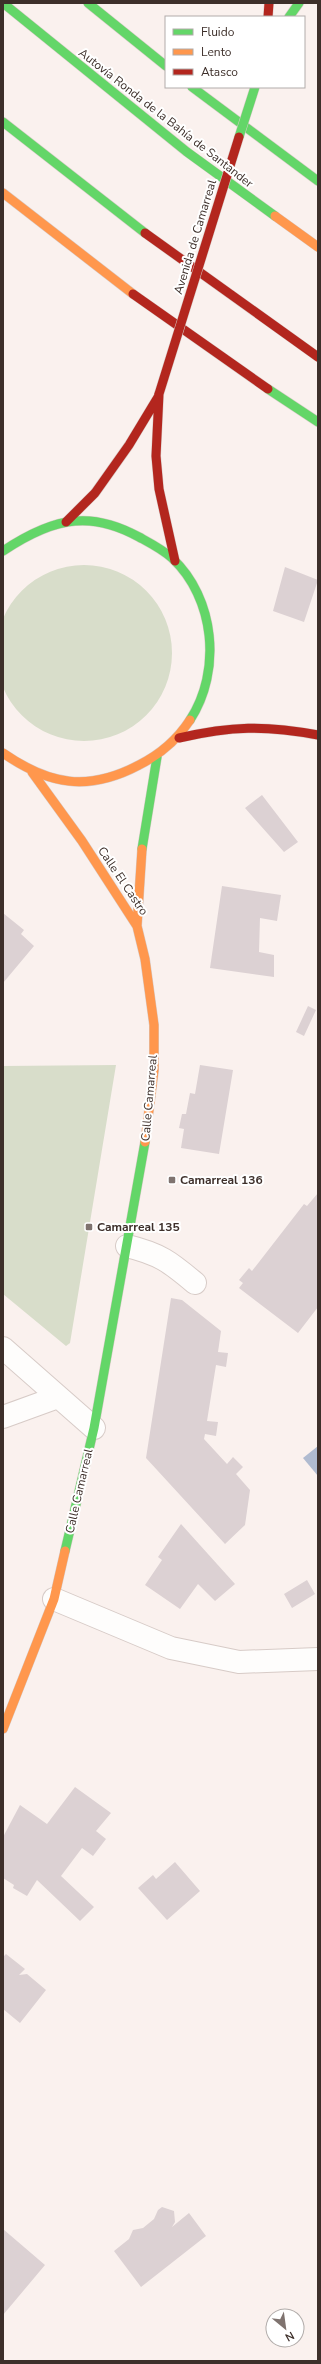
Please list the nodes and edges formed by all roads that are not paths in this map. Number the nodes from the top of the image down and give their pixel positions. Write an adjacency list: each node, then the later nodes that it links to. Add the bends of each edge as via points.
1 (3, 3): 13 (highway, Autovía Ronda de la Bahía de Santander, via 181,148)
2 (88, 3): 7 (highway)
3 (269, 3): 5 (highway)
4 (299, 3): 6 (highway)
5 (268, 16)
6 (290, 16)
7 (165, 65)
8 (193, 88): 11 (highway)
9 (255, 88): 15 (highway, Avenida de Camarreal, bridge)
10 (3, 122): 14 (highway, via 196,272)
11 (318, 181)
12 (3, 193): 16 (highway, via 180,329)
13 (318, 247)
14 (318, 357)
15 (159, 394): 17 (highway, Avenida de Camarreal, via 129,445 95,493); 19 (highway, Avenida de Camarreal, via 156,456)
16 (318, 422)
17 (66, 522): 18 (highway, via 28,535); 19 (highway, via 101,522 128,530)
18 (3, 551)
19 (175, 561): 21 (highway, via 186,575 204,609 211,644 208,682 194,717)
20 (318, 735): 21 (highway, via 250,727 222,729)
21 (179, 738): 23 (highway)
22 (3, 753): 24 (highway)
23 (157, 757): 24 (highway, via 140,767 104,780 71,781); 25 (highway, Calle El Castro, via 142,852)
24 (32, 772): 25 (highway, Calle El Castro, via 82,841)
25 (137, 926): 26 (highway, Calle Camarreal, via 154,1025 154,1070 144,1149)
26 (127, 1246): 27 (street, via 151,1252 168,1260); 31 (highway, Calle Camarreal)
27 (195, 1283)
28 (3, 1348): 29 (street)
29 (58, 1397): 30 (street); 31 (street)
30 (3, 1417)
31 (94, 1428): 32 (highway, Calle Camarreal)
32 (54, 1599): 33 (street, via 172,1648 240,1662); 34 (highway, Calle Camarreal)
33 (318, 1659)
34 (3, 1729)

